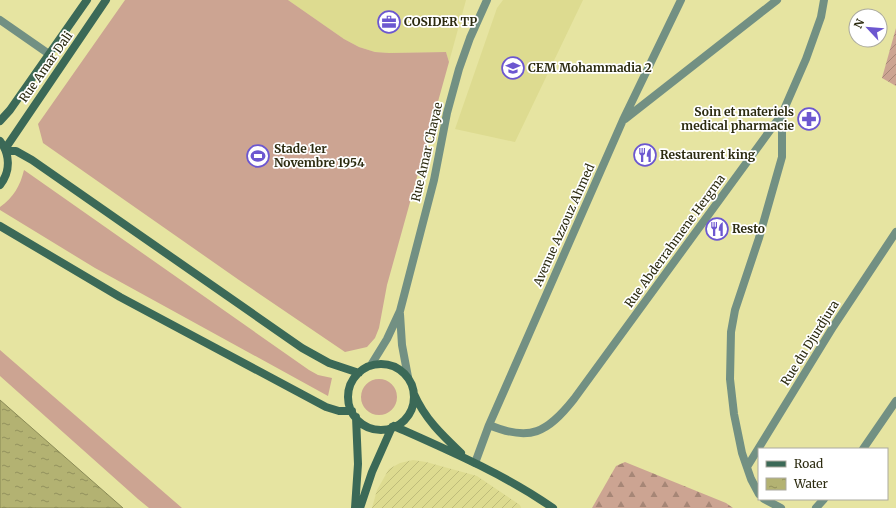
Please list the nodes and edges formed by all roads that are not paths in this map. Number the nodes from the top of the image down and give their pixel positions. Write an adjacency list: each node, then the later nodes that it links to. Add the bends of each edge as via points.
1 (87, 0): 8 (main road, Rue Amar Dali)
2 (106, 0): 13 (main road, Rue Amar Dali)
3 (487, 0): 17 (street, Rue Amar Chayae, via 459,69)
4 (681, 0): 10 (street, Avenue Azzouz Ahmed)
5 (777, 0): 10 (street)
6 (824, 0): 9 (street, Rue Abderrahmene Hergma, via 821,17 806,59)
7 (0, 20): 8 (street)
8 (49, 54): 11 (main road, Rue Amar Dali)
9 (782, 114): 24 (street, Rue Abderrahmene Hergma, via 562,415 544,428 521,435); 31 (street, via 782,157 735,310 731,332 730,379 742,453)
10 (623, 120): 24 (street, Avenue Azzouz Ahmed)
11 (0, 121)
12 (0, 141): 13 (main road)
13 (6, 150): 14 (main road, via 8,167); 19 (main road, via 16,151 32,160 302,348 329,363)
14 (0, 185)
15 (0, 226): 23 (main road, via 120,297 326,407)
16 (896, 232): 26 (street, Rue du Djurdjura)
17 (400, 312): 18 (street, Rue Amar Chayae); 20 (street, Rue Amar Chayae)
18 (370, 365): 19 (main road); 20 (main road, via 391,365)
19 (359, 372): 23 (main road, via 351,384 348,398)
20 (408, 378): 21 (main road)
21 (413, 391): 25 (main road, via 410,412); 29 (main road, via 418,404 434,426)
22 (896, 401): 27 (street)
23 (354, 414): 25 (main road, via 366,426 386,429); 35 (main road, via 358,464)
24 (489, 425): 30 (street, Avenue Azzouz Ahmed)
25 (393, 427): 29 (main road); 36 (main road, via 372,472)
26 (759, 448)
27 (864, 448)
28 (758, 449): 31 (street, Rue du Djurdjura)
29 (464, 457): 30 (main road)
30 (475, 463): 37 (main road)
31 (747, 467): 32 (street)
32 (758, 492)
33 (766, 500): 38 (street)
34 (823, 500): 39 (street)
35 (355, 508)
36 (360, 508)
37 (552, 508)
38 (781, 508)
39 (816, 508)

